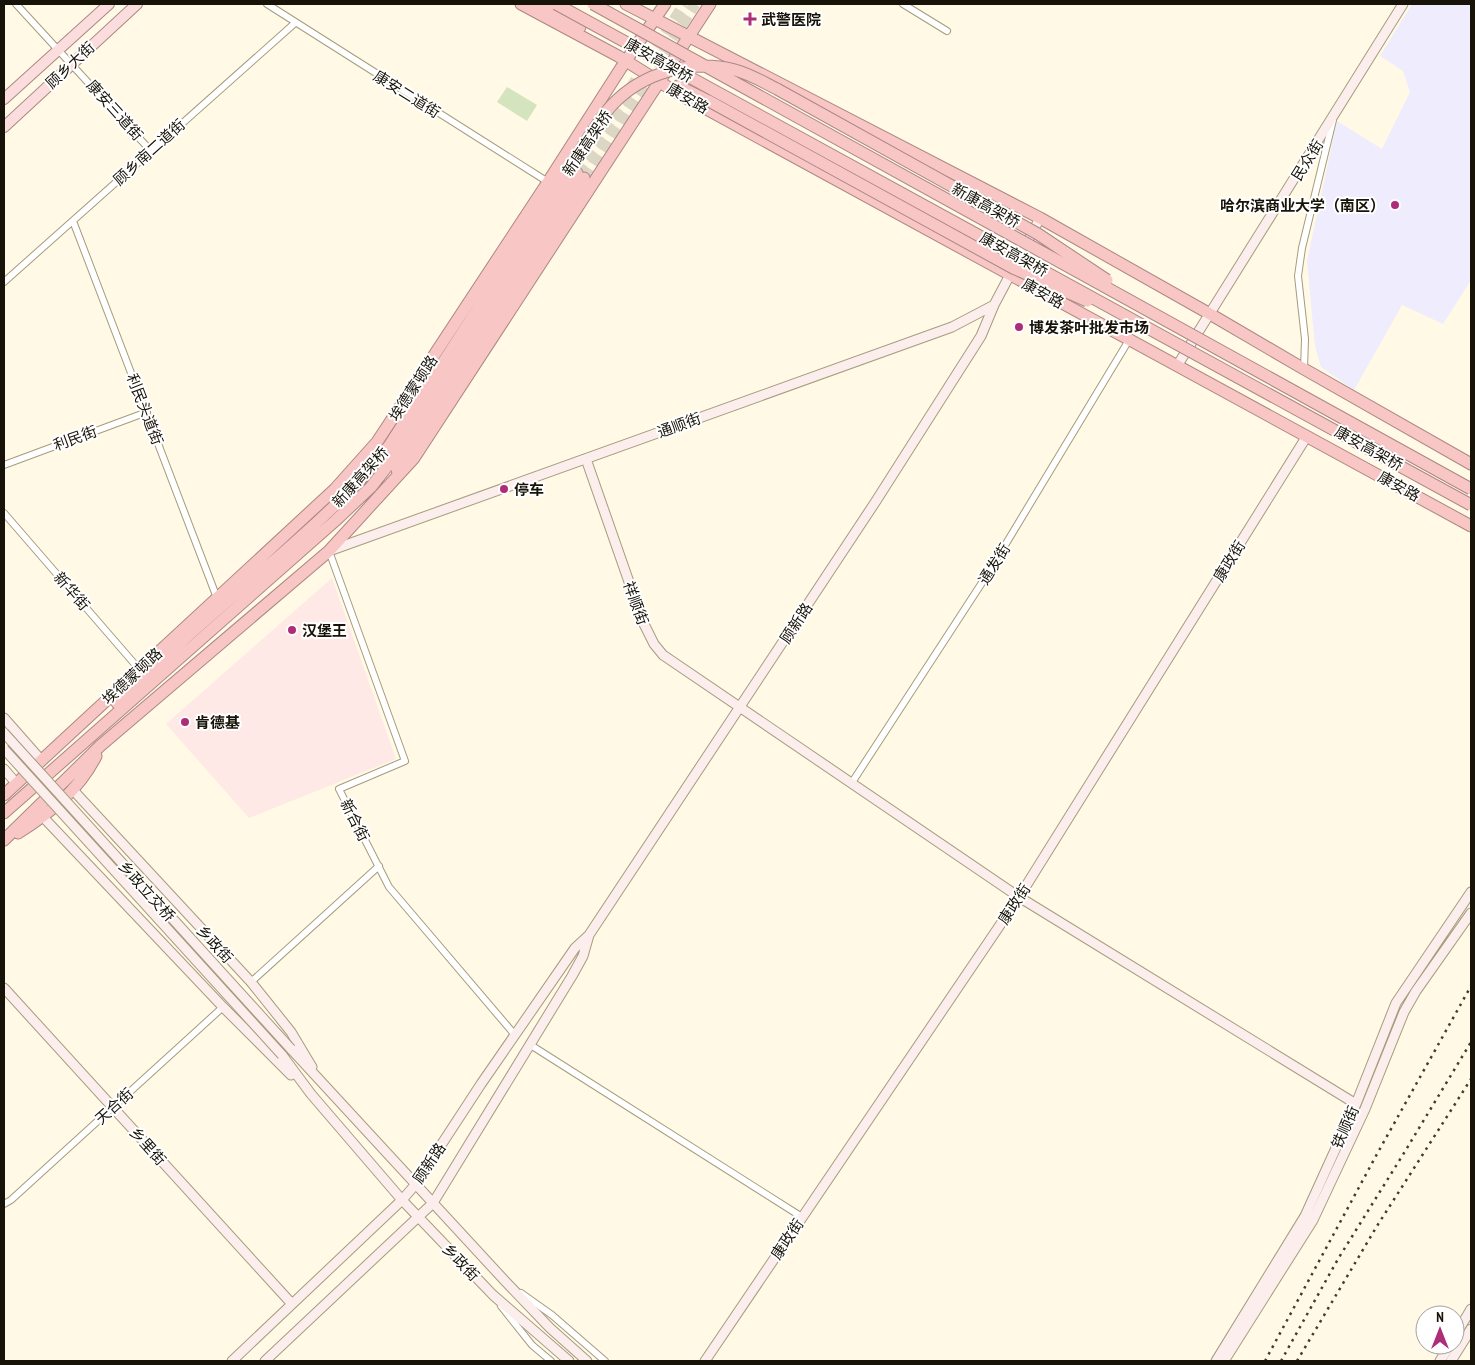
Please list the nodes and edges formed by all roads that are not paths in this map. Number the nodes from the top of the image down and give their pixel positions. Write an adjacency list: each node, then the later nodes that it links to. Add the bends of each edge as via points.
1 (16, 4): 18 (street, 康安三道街)
2 (109, 4): 18 (main road, 顾乡大街)
3 (137, 4): 20 (main road, 顾乡大街)
4 (267, 4): 15 (street, 康安二道街)
5 (521, 4): 19 (highway)
6 (538, 4): 19 (highway, via 589,32)
7 (556, 4): 37 (highway, 康安高架桥, bridge)
8 (593, 4): 34 (highway, 康安高架桥, bridge)
9 (626, 4): 14 (highway)
10 (666, 4): 14 (highway, 埃德蒙顿路)
11 (710, 4): 17 (highway, 埃德蒙顿路)
12 (903, 4): 16 (street)
13 (1404, 4): 23 (main road, 民众街)
14 (654, 19): 17 (highway); 26 (highway, 埃德蒙顿路)
15 (295, 23): 25 (street, 顾乡南二道街); 26 (street, 康安二道街)
16 (947, 31)
17 (690, 36): 27 (highway); 43 (highway, 埃德蒙顿路, via 414,458)
18 (59, 49): 20 (street, 康安三道街); 22 (main road, 顾乡大街)
19 (618, 56): 21 (highway, 康安路)
20 (72, 64): 24 (main road, 顾乡大街); 25 (street, 康安三道街)
21 (662, 83): 29 (highway, 康安路); 37 (highway, bridge, via 709,101 1013,268 1088,302 1162,343)
22 (4, 99)
23 (1334, 117): 32 (main road, 民众街); 36 (street, via 1298,276 1305,339)
24 (4, 128)
25 (152, 151): 28 (street, 顾乡南二道街)
26 (548, 182): 49 (highway, 埃德蒙顿路, via 377,442 335,489)
27 (1040, 218): 29 (main road); 32 (highway)
28 (73, 221): 30 (street, 顾乡南二道街); 38 (street, 利民头道街)
29 (1010, 274): 31 (main road); 33 (highway, 康安路)
30 (4, 282)
31 (994, 306): 40 (main road, 通顺街, via 952,327); 51 (main road, 顾新路, via 981,336)
32 (1210, 314): 35 (main road, 民众街); 36 (highway)
33 (1129, 340): 35 (highway, 康安路); 60 (street, 通发街, via 987,575)
34 (1236, 359): 44 (highway, 康安高架桥, bridge); 50 (highway, 新康高架桥, bridge, via 1038,234 750,76 736,70 709,66 665,72 636,85 604,115 394,438 366,474 312,527)
35 (1177, 366): 39 (highway, 康安路)
36 (1304, 370): 41 (highway)
37 (1229, 371): 45 (highway, 康安高架桥, bridge)
38 (146, 412): 42 (street, 利民街); 49 (street, 利民头道街)
39 (1307, 436): 47 (highway, 康安路); 68 (main road, 康政街)
40 (586, 459): 48 (main road, 通顺街); 51 (main road, 祥顺街, via 643,622 654,644 663,656)
41 (1471, 463)
42 (4, 465)
43 (387, 487): 48 (highway, 埃德蒙顿路); 58 (highway, 埃德蒙顿路, via 580,176 396,455 371,487)
44 (1471, 489)
45 (1471, 505)
46 (4, 513): 50 (street, 新华街)
47 (1471, 526)
48 (329, 551): 54 (highway, 埃德蒙顿路); 66 (street, 新合街, via 405,761 339,789)
49 (217, 598): 50 (highway, 埃德蒙顿路)
50 (142, 672): 56 (highway, 埃德蒙顿路); 58 (highway)
51 (741, 708): 60 (main road, 祥顺街); 70 (main road, 顾新路)
52 (4, 718): 56 (main road)
53 (4, 733): 76 (main road, 乡政立交桥, bridge)
54 (100, 746): 61 (highway, via 88,772); 65 (highway, 埃德蒙顿路)
55 (4, 749): 77 (main road, 乡政立交桥, bridge)
56 (41, 760): 59 (highway, 埃德蒙顿路)
57 (4, 769): 59 (main road)
58 (50, 770): 63 (highway, 埃德蒙顿路)
59 (16, 783): 62 (highway, 埃德蒙顿路)
60 (851, 784): 68 (main road, 祥顺街)
61 (73, 790): 64 (highway); 71 (main road, 乡政街)
62 (4, 795)
63 (4, 813)
64 (43, 817): 65 (highway); 73 (main road, 乡政街)
65 (4, 841)
66 (379, 866): 71 (street); 74 (street, 新合街, via 390,887)
67 (1471, 892): 80 (main road, 铁顺街, via 1396,1003)
68 (1018, 897): 80 (main road, 祥顺街); 87 (main road, 康政街)
69 (1471, 913): 101 (main road, 铁顺街, via 1404,1012 1365,1109 1313,1220)
70 (589, 935): 74 (main road, 顾新路, via 575,948); 75 (main road, 顾新路, via 583,956 572,976)
71 (251, 982): 78 (main road, 乡政街, via 291,1032)
72 (4, 988): 81 (main road, 乡里街)
73 (223, 1007): 79 (main road, 乡政街); 81 (street, 天合街)
74 (515, 1035): 82 (main road, 顾新路)
75 (529, 1044): 84 (main road, 顾新路); 87 (street)
76 (291, 1049): 78 (main road, 乡政街)
77 (282, 1055): 79 (main road, 乡政街)
78 (324, 1086): 82 (main road, 乡政街)
79 (311, 1094): 83 (main road, 乡政街)
80 (1356, 1104): 100 (main road, 铁顺街, via 1305,1216)
81 (113, 1107): 85 (street, 天合街); 90 (main road, 乡里街)
82 (415, 1185): 83 (main road, 顾新路); 84 (main road, 乡政街)
83 (402, 1200): 86 (main road, 乡政街); 90 (main road, 顾新路)
84 (433, 1203): 86 (main road, 顾新路); 88 (main road, 乡政街)
85 (4, 1204)
86 (418, 1217): 89 (main road, 乡政街); 94 (main road, 顾新路)
87 (802, 1217): 99 (main road, 康政街)
88 (505, 1282): 97 (main road, 乡政街); 98 (street, 乡政街, via 552,1315)
89 (493, 1295): 95 (street, 乡政街, via 532,1345); 96 (main road, 乡政街)
90 (292, 1304): 93 (main road, 顾新路)
91 (1471, 1309): 92 (main road)
92 (1468, 1327): 102 (main road)
93 (232, 1361)
94 (265, 1361)
95 (551, 1361)
96 (569, 1361)
97 (588, 1361)
98 (605, 1361)
99 (705, 1361)
100 (1216, 1361)
101 (1224, 1361)
102 (1451, 1361)

